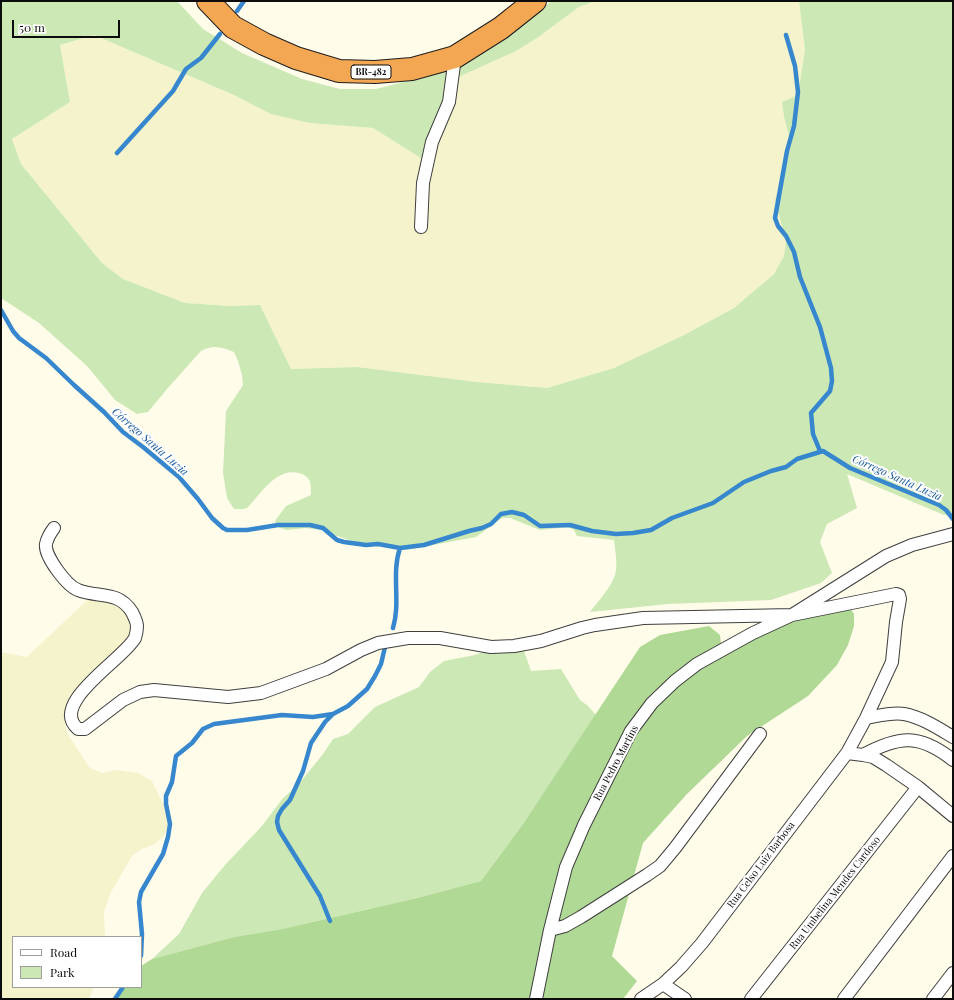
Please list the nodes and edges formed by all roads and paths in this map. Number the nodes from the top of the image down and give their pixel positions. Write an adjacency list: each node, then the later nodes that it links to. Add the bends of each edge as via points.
1 (208, 1): 3 (highway, BR-482, via 233,27 264,44 296,58 339,71 412,69)
2 (535, 1): 3 (highway, BR-482, via 501,28)
3 (455, 57): 4 (street, via 449,102 432,142 423,183)
4 (421, 227)
5 (54, 528): 7 (street, via 46,544 47,553 68,584 77,590 120,599 129,608 137,625 136,637 129,647 80,693 71,718 78,729 85,729 124,700 140,692 154,690 228,697 261,693 326,668 378,643 408,638 440,638 491,647 514,646 542,641 589,626 644,618)
6 (953, 534): 7 (street, Rua Pedro Martins, via 912,545 886,556)
7 (792, 615): 8 (street, Rua Celso Luiz Barbosa, via 899,595 892,662); 17 (street, Rua Pedro Martins, via 697,664 652,703 632,731 584,825 566,866)
8 (866, 718): 10 (street, via 904,714); 11 (street, Rua Celso Luiz Barbosa)
9 (760, 734): 17 (street, via 660,866 582,917)
10 (953, 736)
11 (847, 753): 12 (street); 19 (street, Rua Celso Luiz Barbosa, via 702,943)
12 (863, 755): 13 (street, via 894,741 913,740 925,742); 14 (street, via 873,757)
13 (953, 760)
14 (918, 787): 15 (street); 23 (street, Rua Umbelina Mendes Cardoso)
15 (953, 816)
16 (953, 856): 24 (street)
17 (550, 930): 20 (street, Rua Pedro Martins)
18 (953, 973): 25 (street)
19 (663, 984): 21 (street, Rua Celso Luiz Barbosa); 22 (street)
20 (536, 999)
21 (641, 999)
22 (685, 999)
23 (751, 999)
24 (844, 999)
25 (933, 999)

